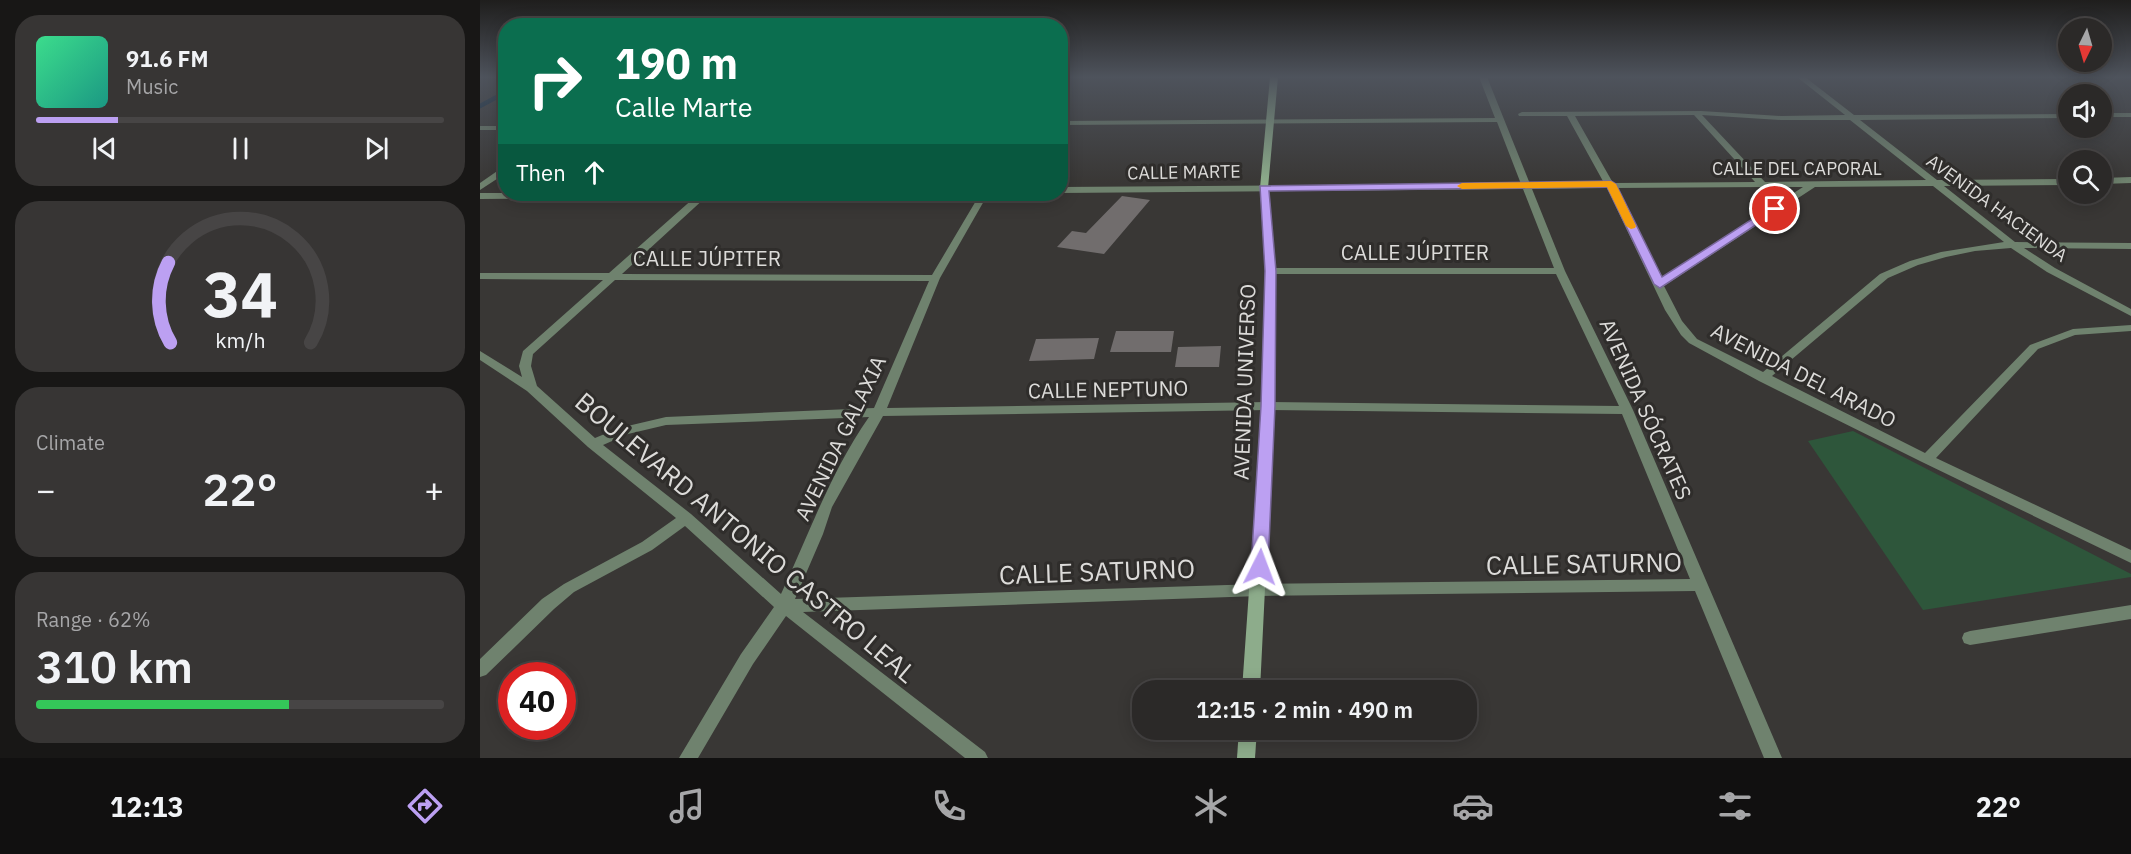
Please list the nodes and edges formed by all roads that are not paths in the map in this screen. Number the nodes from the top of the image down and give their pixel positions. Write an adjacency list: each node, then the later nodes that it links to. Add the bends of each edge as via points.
1 (1271, 112): 12 (street, AVENIDA UNIVERSO)
2 (1496, 112): 11 (street, AVENIDA SÓCRATES)
3 (1845, 112): 10 (street, AVENIDA HACIENDA)
4 (1696, 113): 6 (street); 10 (street); 24 (street)
5 (1522, 114): 6 (street)
6 (1570, 114): 20 (street, AVENIDA DEL ARADO)
7 (2131, 115): 9 (street)
8 (2058, 116): 10 (street)
9 (2112, 116)
10 (1851, 117): 22 (street, AVENIDA HACIENDA)
11 (1499, 120): 12 (street); 23 (street, AVENIDA SÓCRATES)
12 (1270, 122): 13 (street); 26 (street, AVENIDA UNIVERSO)
13 (1068, 123)
14 (480, 128): 15 (street)
15 (498, 128)
16 (498, 175): 25 (street)
17 (2131, 180): 18 (street)
18 (2112, 181)
19 (2058, 182): 22 (street, CALLE DEL CAPORAL)
20 (1611, 184): 23 (street, CALLE DEL CAPORAL); 24 (street, CALLE DEL CAPORAL); 39 (street, AVENIDA DEL ARADO)
21 (1814, 184): 22 (street, CALLE DEL CAPORAL); 24 (street, CALLE DEL CAPORAL); 39 (street)
22 (1935, 184): 32 (street, AVENIDA HACIENDA)
23 (1525, 185): 26 (street, CALLE MARTE); 35 (street, AVENIDA SÓCRATES)
24 (1763, 185)
25 (480, 187)
26 (1264, 188): 27 (street, CALLE MARTE); 34 (street, AVENIDA UNIVERSO)
27 (1068, 190)
28 (480, 196): 29 (street)
29 (498, 196)
30 (695, 201): 37 (street)
31 (980, 201): 38 (street, AVENIDA GALAXIA)
32 (2013, 244): 33 (street); 40 (street, AVENIDA HACIENDA, via 2051,270); 43 (street, via 1953,250 1884,276)
33 (2131, 246)
34 (1270, 271): 35 (street, CALLE JÚPITER); 45 (street, AVENIDA UNIVERSO)
35 (1560, 271): 46 (street, AVENIDA SÓCRATES)
36 (480, 276): 37 (street, CALLE JÚPITER)
37 (610, 278): 38 (street, CALLE JÚPITER); 44 (street, via 527,353 525,366)
38 (935, 278): 47 (street, AVENIDA GALAXIA)
39 (1660, 284): 43 (street, AVENIDA DEL ARADO, via 1684,333)
40 (2131, 313)
41 (2131, 328): 49 (street, via 2073,332 2034,346)
42 (480, 355): 44 (street, BOULEVARD ANTONIO CASTRO LEAL)
43 (1763, 378): 49 (street, AVENIDA DEL ARADO)
44 (531, 388): 48 (street, BOULEVARD ANTONIO CASTRO LEAL)
45 (1268, 406): 46 (street, CALLE NEPTUNO); 47 (street, CALLE NEPTUNO); 53 (street, AVENIDA UNIVERSO)
46 (1627, 410): 52 (street, AVENIDA SÓCRATES)
47 (879, 412): 48 (street, CALLE NEPTUNO, via 666,422 624,431); 54 (street, AVENIDA GALAXIA, via 825,507)
48 (593, 444): 50 (street, BOULEVARD ANTONIO CASTRO LEAL)
49 (1927, 459): 51 (street, AVENIDA DEL ARADO)
50 (686, 518): 54 (street, BOULEVARD ANTONIO CASTRO LEAL); 57 (street, via 548,603)
51 (2131, 557)
52 (1700, 585): 53 (street, CALLE SATURNO); 63 (street, AVENIDA SÓCRATES)
53 (1259, 590): 54 (street, CALLE SATURNO); 58 (street, AVENIDA UNIVERSO)
54 (784, 606): 60 (street, AVENIDA GALAXIA); 61 (street, BOULEVARD ANTONIO CASTRO LEAL)
55 (2131, 612): 56 (street)
56 (1970, 638)
57 (480, 670)
58 (1252, 680)
59 (1247, 740): 62 (street)
60 (688, 758)
61 (979, 758)
62 (1246, 758)
63 (1773, 758)

